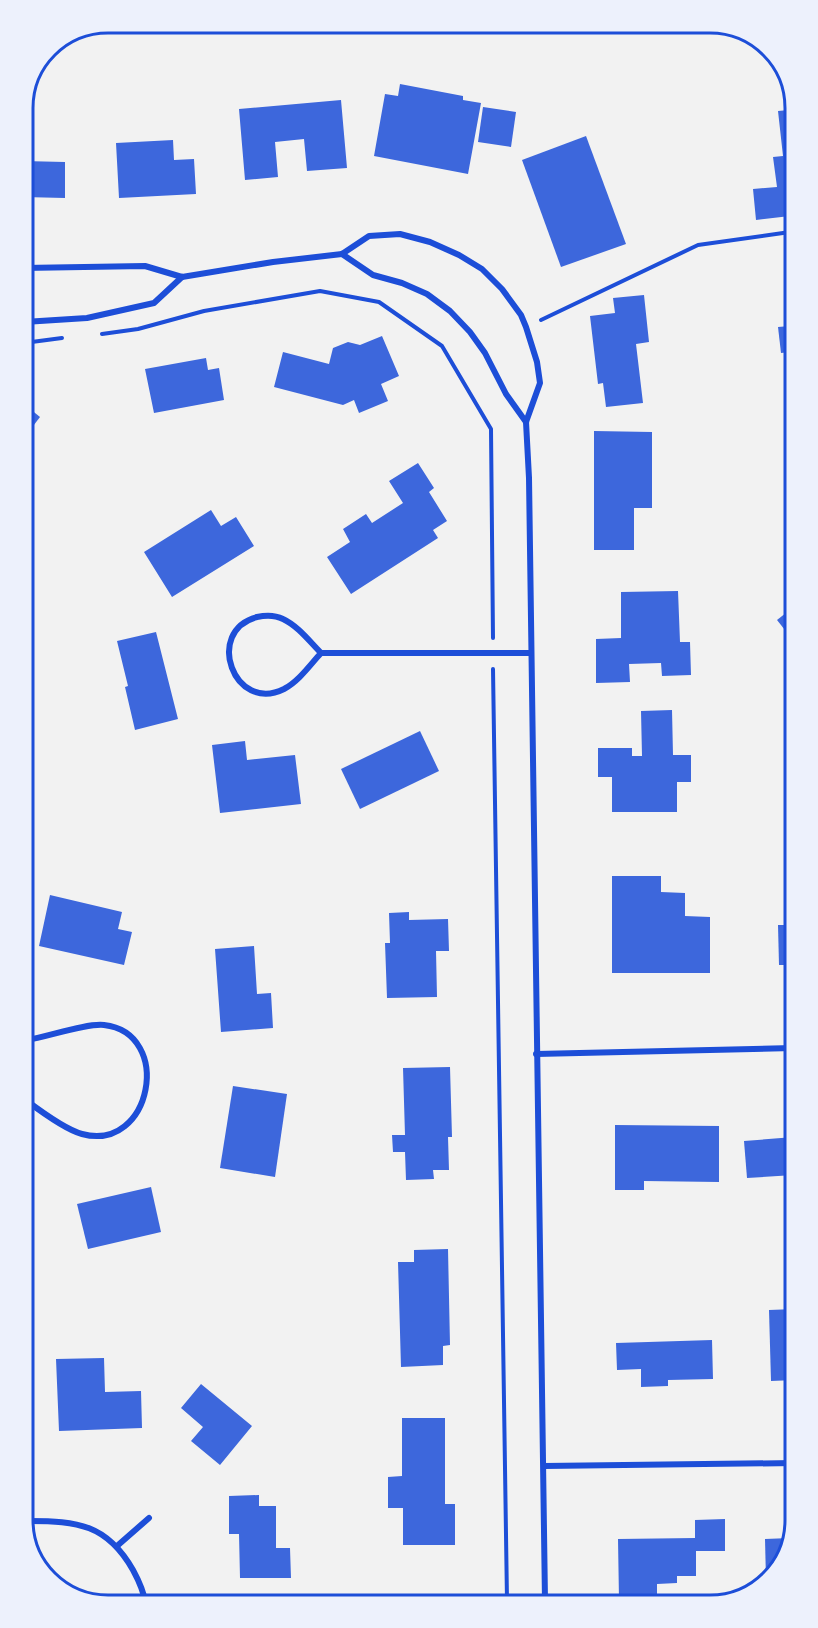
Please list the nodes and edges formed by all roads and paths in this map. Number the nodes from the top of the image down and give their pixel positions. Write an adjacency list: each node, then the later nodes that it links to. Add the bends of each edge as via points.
1 (785, 232): 6 (path, via 698,245)
2 (342, 254): 4 (street); 6 (street, via 369,236 400,234 430,242 482,270 502,289); 10 (street, via 373,275 427,294 450,311 485,353)
3 (33, 268): 4 (street, via 146,266)
4 (182, 277): 5 (street, via 154,303 87,318)
5 (33, 321)
6 (526, 327): 10 (street, via 540,382)
7 (92, 335): 11 (path, via 320,291 379,302 442,346 491,429)
8 (69, 337): 9 (path)
9 (33, 342)
10 (526, 422): 12 (street)
11 (493, 653): 12 (street); 13 (street); 24 (path)
12 (531, 653): 16 (street)
13 (321, 654): 13 (street, via 286,621 264,615 240,627 232,638 228,656 240,682 264,693 283,690)
14 (33, 1039): 17 (street, via 88,1026 120,1030 135,1042 144,1058 148,1078 133,1120 114,1132 94,1136 80,1133)
15 (785, 1048): 16 (street)
16 (536, 1054): 19 (street)
17 (33, 1106)
18 (785, 1462): 19 (street)
19 (544, 1466): 25 (street)
20 (149, 1518): 22 (street)
21 (33, 1521): 22 (street, via 82,1525 101,1532)
22 (117, 1546): 23 (street, via 138,1578)
23 (143, 1595)
24 (507, 1595)
25 (545, 1595)

